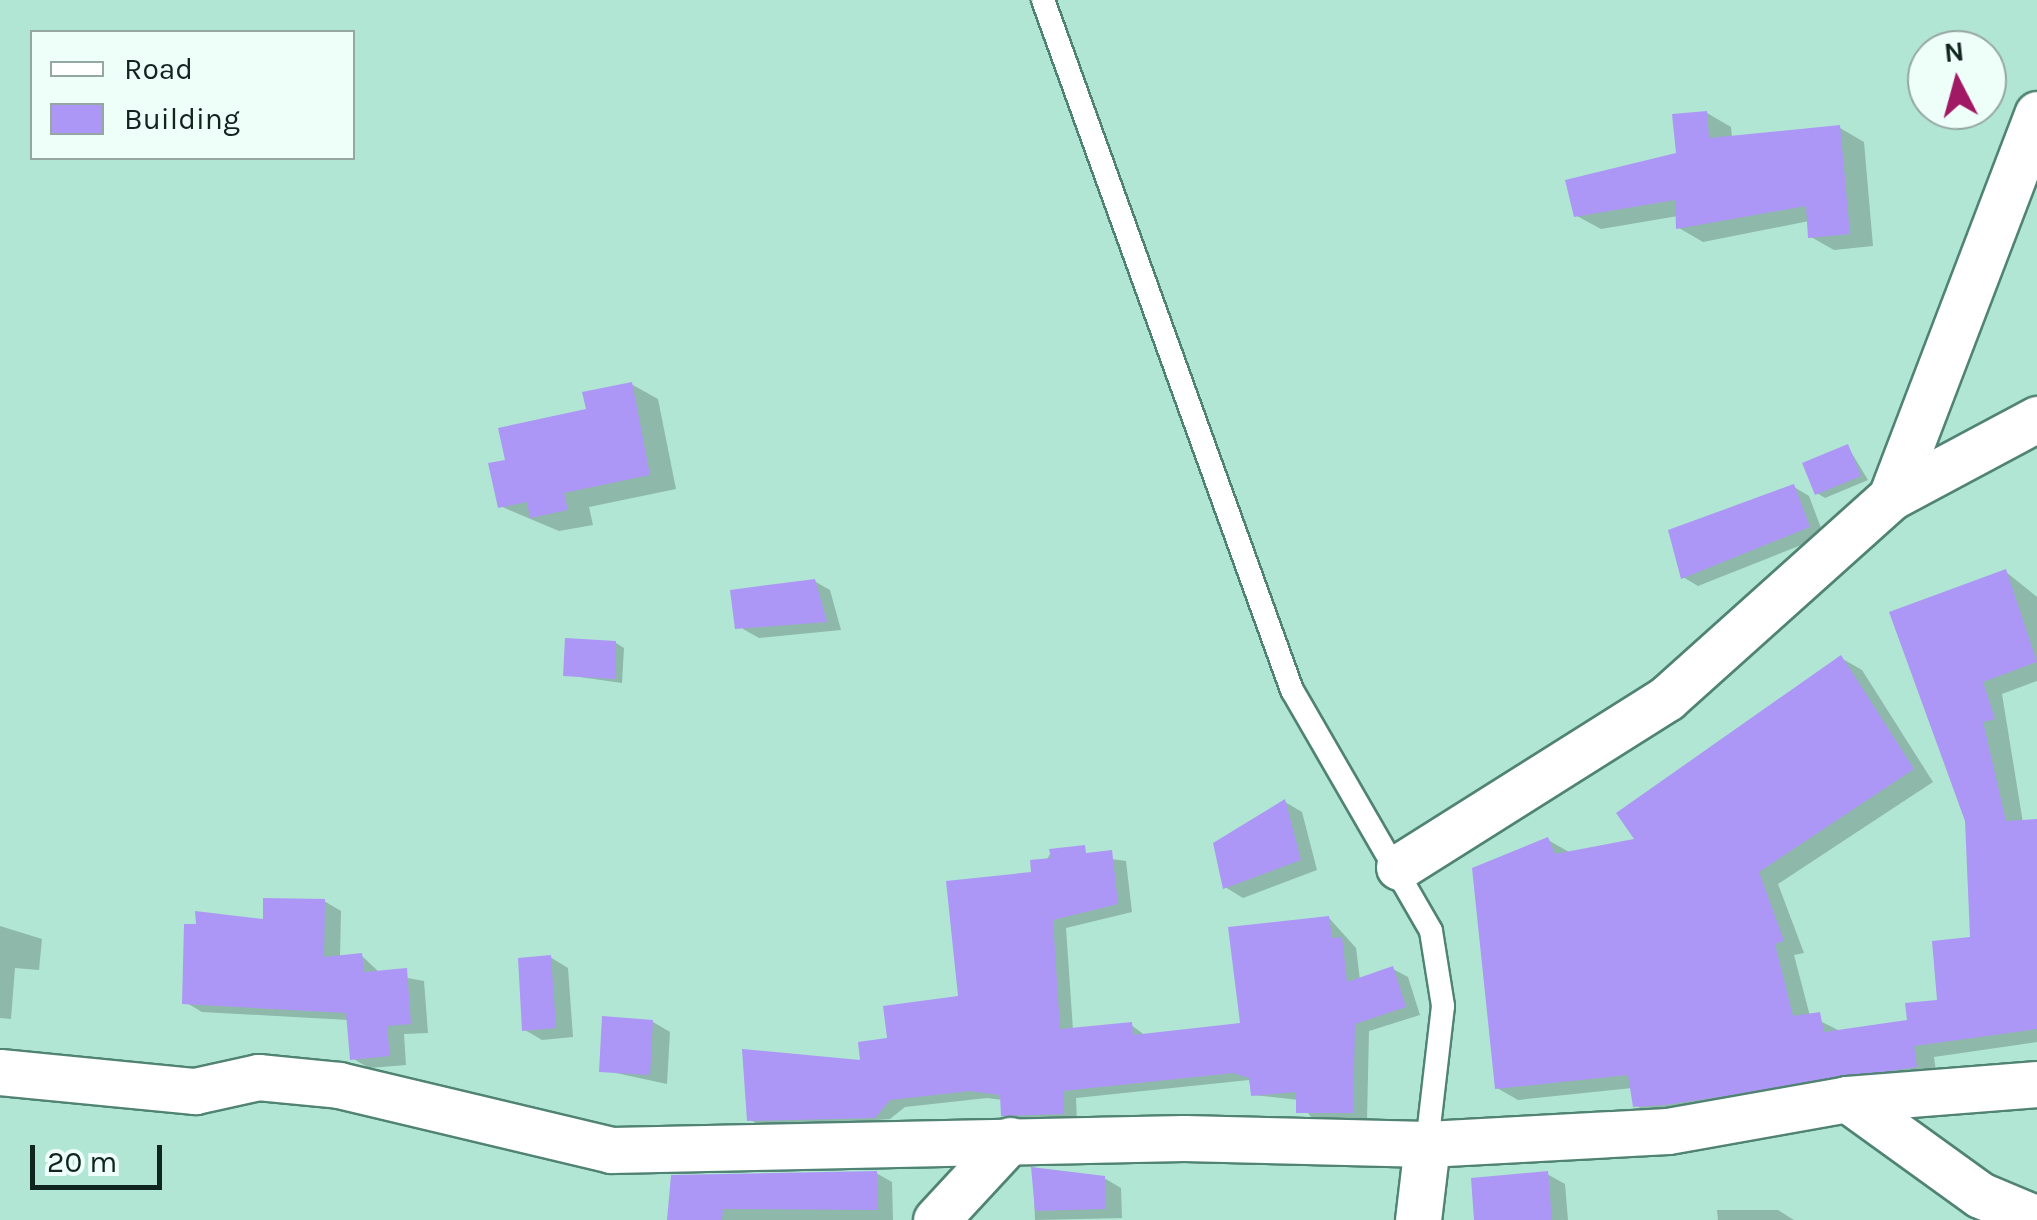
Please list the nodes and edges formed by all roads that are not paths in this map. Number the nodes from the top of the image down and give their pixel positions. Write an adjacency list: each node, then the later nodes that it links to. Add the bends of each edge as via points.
1 (1043, 0): 5 (lane, via 1292,690)
2 (2037, 114): 4 (street)
3 (2037, 419): 4 (street)
4 (1891, 498): 5 (street, via 1667,698)
5 (1399, 867): 10 (lane, via 1440,969)
6 (0, 1072): 9 (street, via 195,1091 258,1078 338,1085 611,1150)
7 (2037, 1084): 8 (street)
8 (1847, 1099): 10 (street, via 1668,1131); 11 (street, via 1980,1194)
9 (1010, 1140): 10 (street); 12 (street)
10 (1428, 1144): 13 (street)
11 (2037, 1219)
12 (936, 1220)
13 (1418, 1220)

